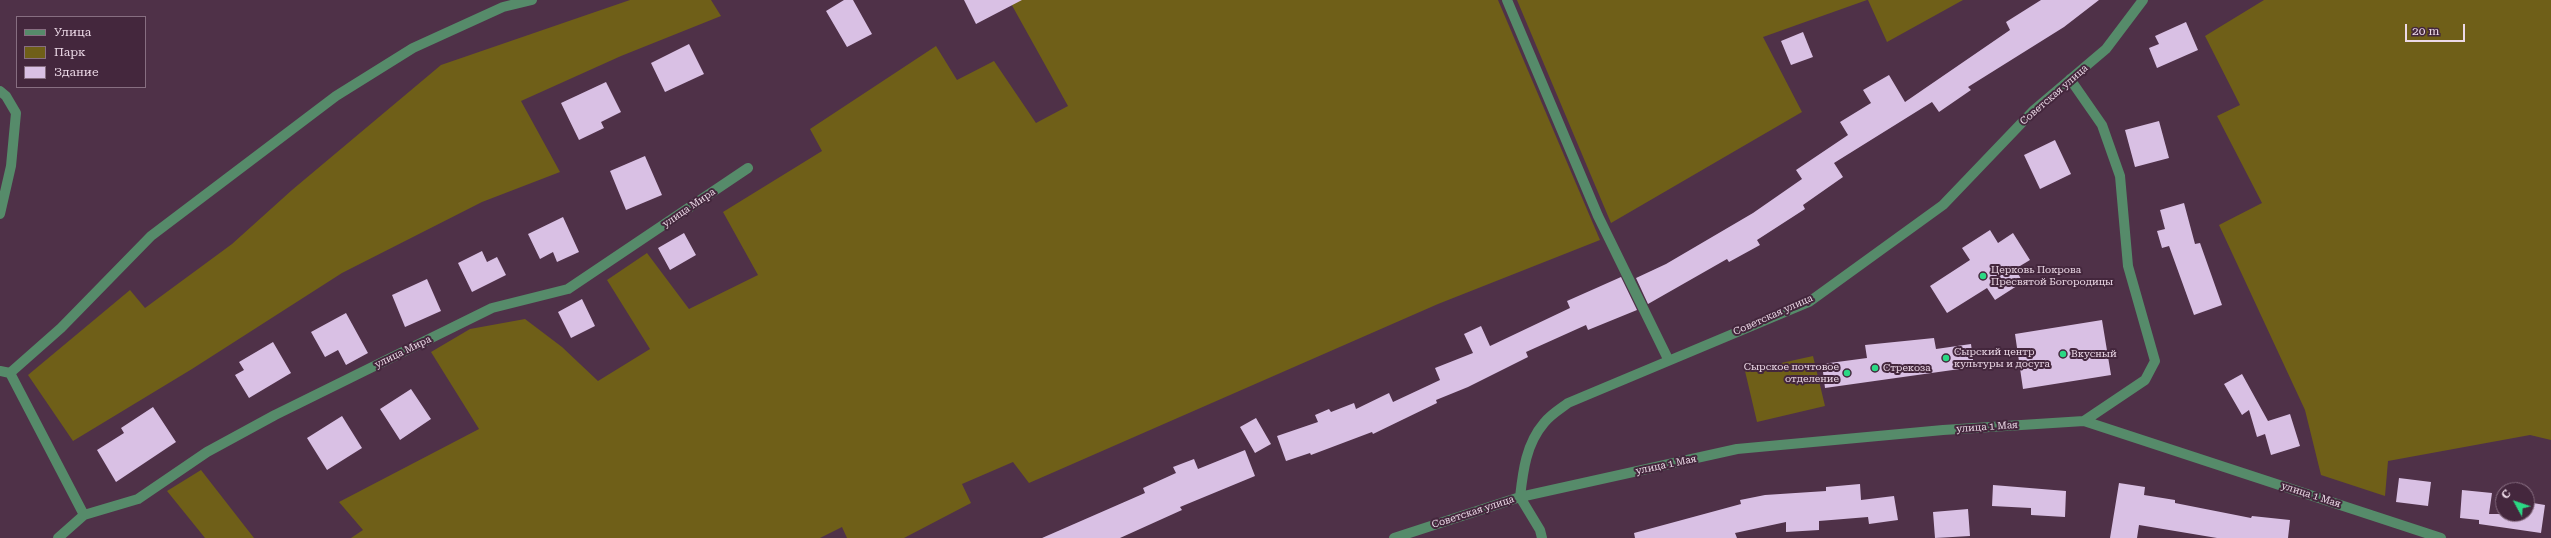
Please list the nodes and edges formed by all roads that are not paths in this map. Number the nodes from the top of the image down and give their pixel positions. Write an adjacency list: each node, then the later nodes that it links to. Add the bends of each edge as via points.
1 (532, 0): 10 (street, via 503,7 413,48 336,96 151,236 61,328)
2 (1507, 0): 8 (street, via 1598,216)
3 (2143, 0): 4 (street, Советская улица, via 2106,50)
4 (2070, 79): 8 (street, Советская улица, via 2034,110 1943,205 1809,302); 11 (street, via 2102,125 2120,176 2128,266 2156,361 2145,380)
5 (0, 91): 7 (street, via 16,113 11,166)
6 (748, 168): 13 (street, улица Мира, via 568,289 492,308 207,452 138,499)
7 (0, 214)
8 (1668, 359): 12 (street, Советская улица, via 1568,403 1544,423 1530,445 1523,466)
9 (0, 371): 10 (street)
10 (10, 373): 13 (street)
11 (2084, 421): 12 (street, улица 1 Мая, via 1943,430 1737,449); 17 (street, улица 1 Мая)
12 (1520, 497): 15 (street, Советская улица); 16 (street, via 1540,530)
13 (84, 514): 14 (street, улица Мира)
14 (58, 538)
15 (1394, 538)
16 (1542, 538)
17 (2441, 538)

